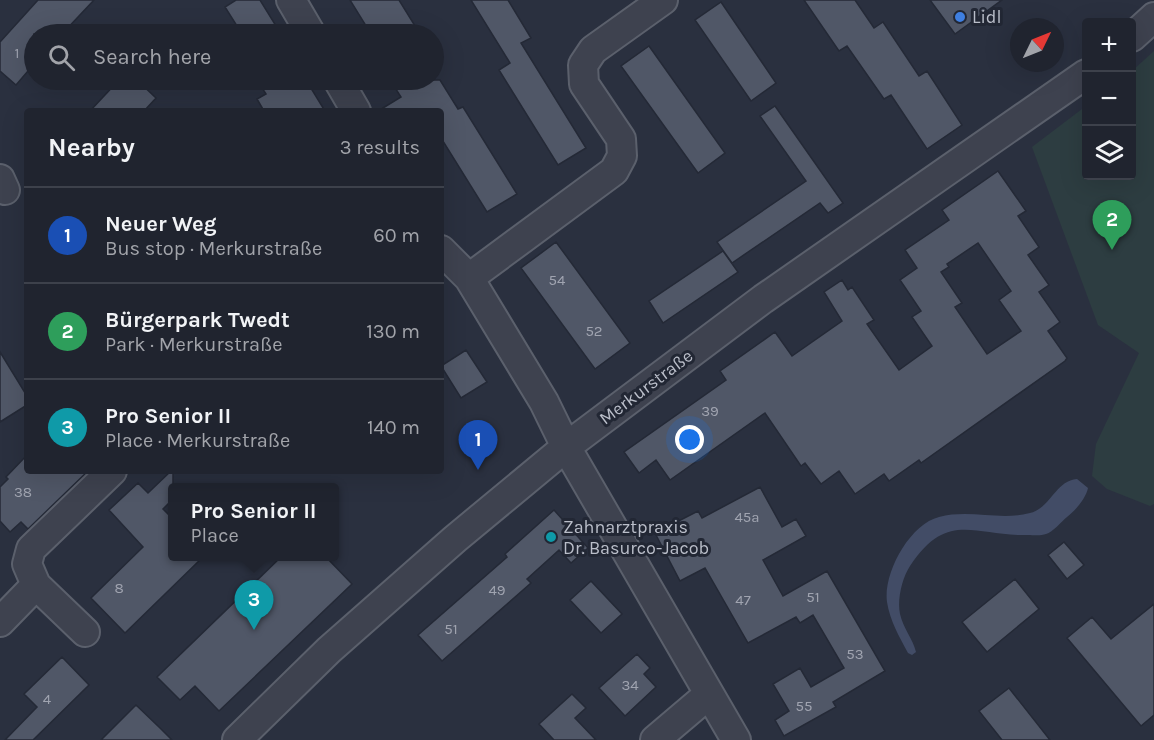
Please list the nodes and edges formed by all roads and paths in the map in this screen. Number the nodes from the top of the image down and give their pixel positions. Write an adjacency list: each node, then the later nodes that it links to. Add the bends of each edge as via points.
1 (291, 0): 4 (street)
2 (663, 0): 10 (street, via 593,50 583,65 584,84 621,139 622,156 614,171)
3 (1154, 17): 5 (street)
4 (305, 24)
5 (1136, 33)
6 (1082, 77): 11 (street, Merkurstraße, via 763,299)
7 (344, 90): 8 (street)
8 (354, 108)
9 (444, 253): 10 (street)
10 (469, 278): 11 (street, via 544,402)
11 (566, 447): 16 (street); 17 (street, Merkurstraße, via 329,651)
12 (109, 474): 13 (street, via 31,549 27,564)
13 (36, 585): 14 (street); 15 (street)
14 (0, 622)
15 (85, 632)
16 (708, 695): 18 (street); 19 (street)
17 (237, 740)
18 (655, 740)
19 (736, 740)

